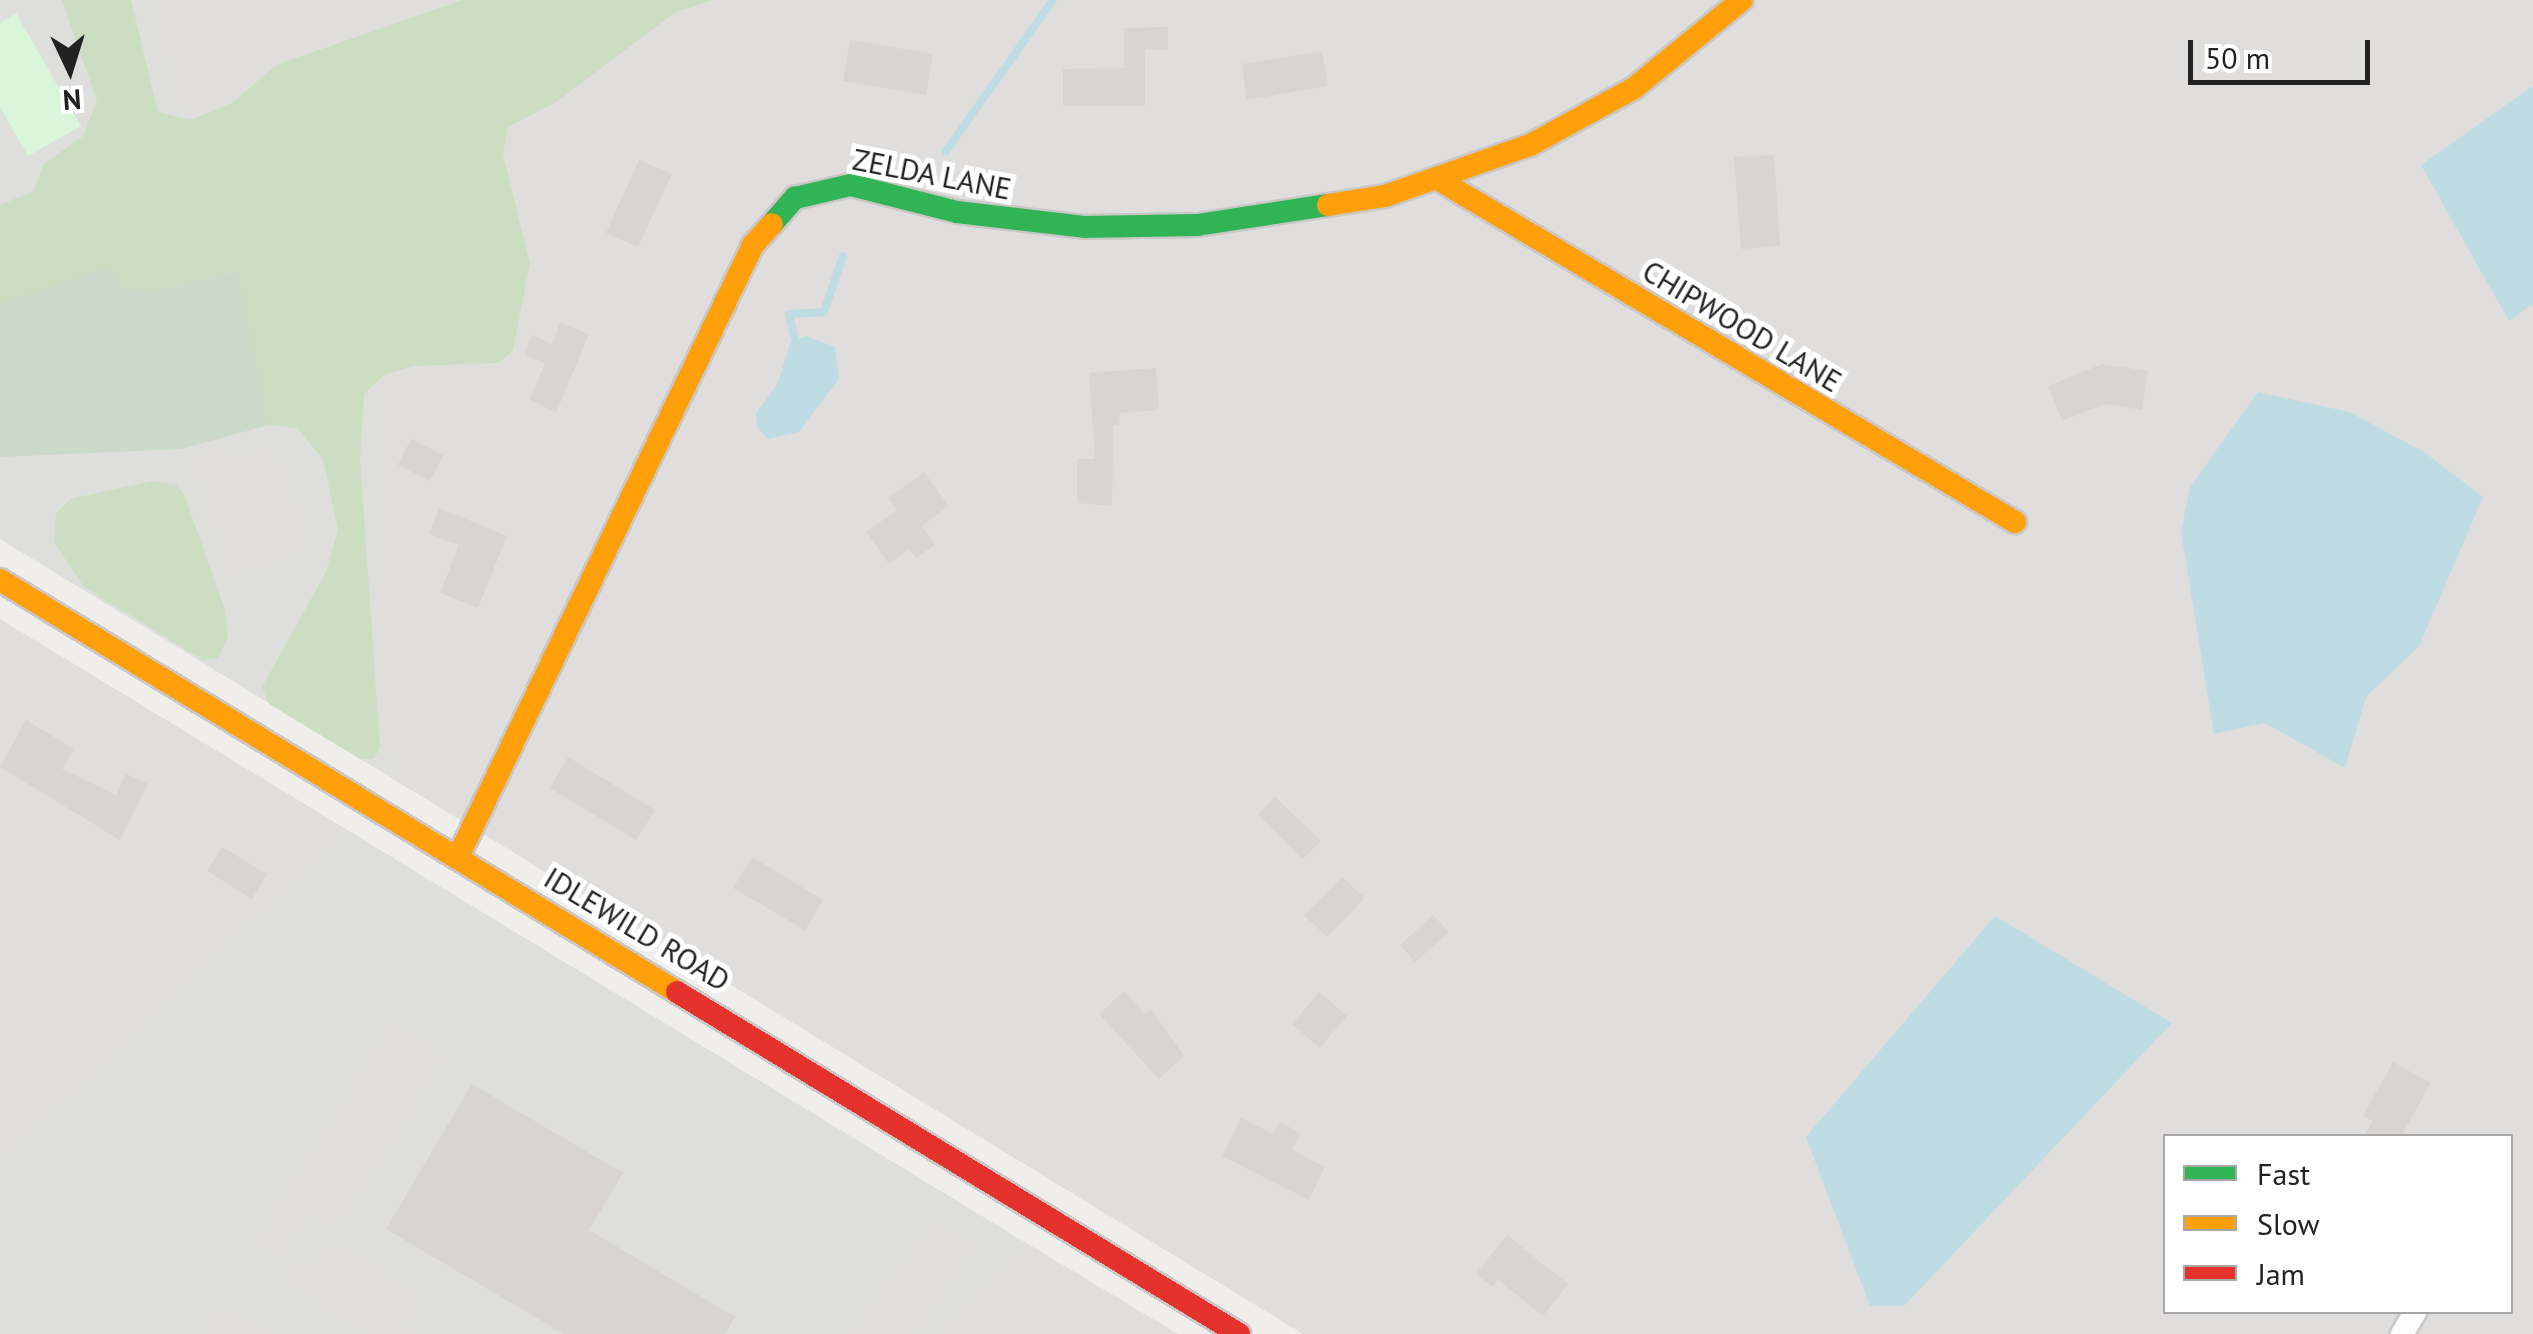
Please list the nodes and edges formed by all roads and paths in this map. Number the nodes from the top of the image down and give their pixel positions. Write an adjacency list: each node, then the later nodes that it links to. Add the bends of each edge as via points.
1 (1742, 0): 2 (street, ZELDA LANE, via 1634,88 1530,145)
2 (1439, 180): 3 (street, CHIPWOOD LANE); 5 (street, ZELDA LANE, via 1384,196 1197,224 1012,222 851,185 795,198 754,244)
3 (2015, 522)
4 (0, 580): 5 (street, IDLEWILD ROAD)
5 (458, 854): 6 (street, IDLEWILD ROAD)
6 (1239, 1334)

